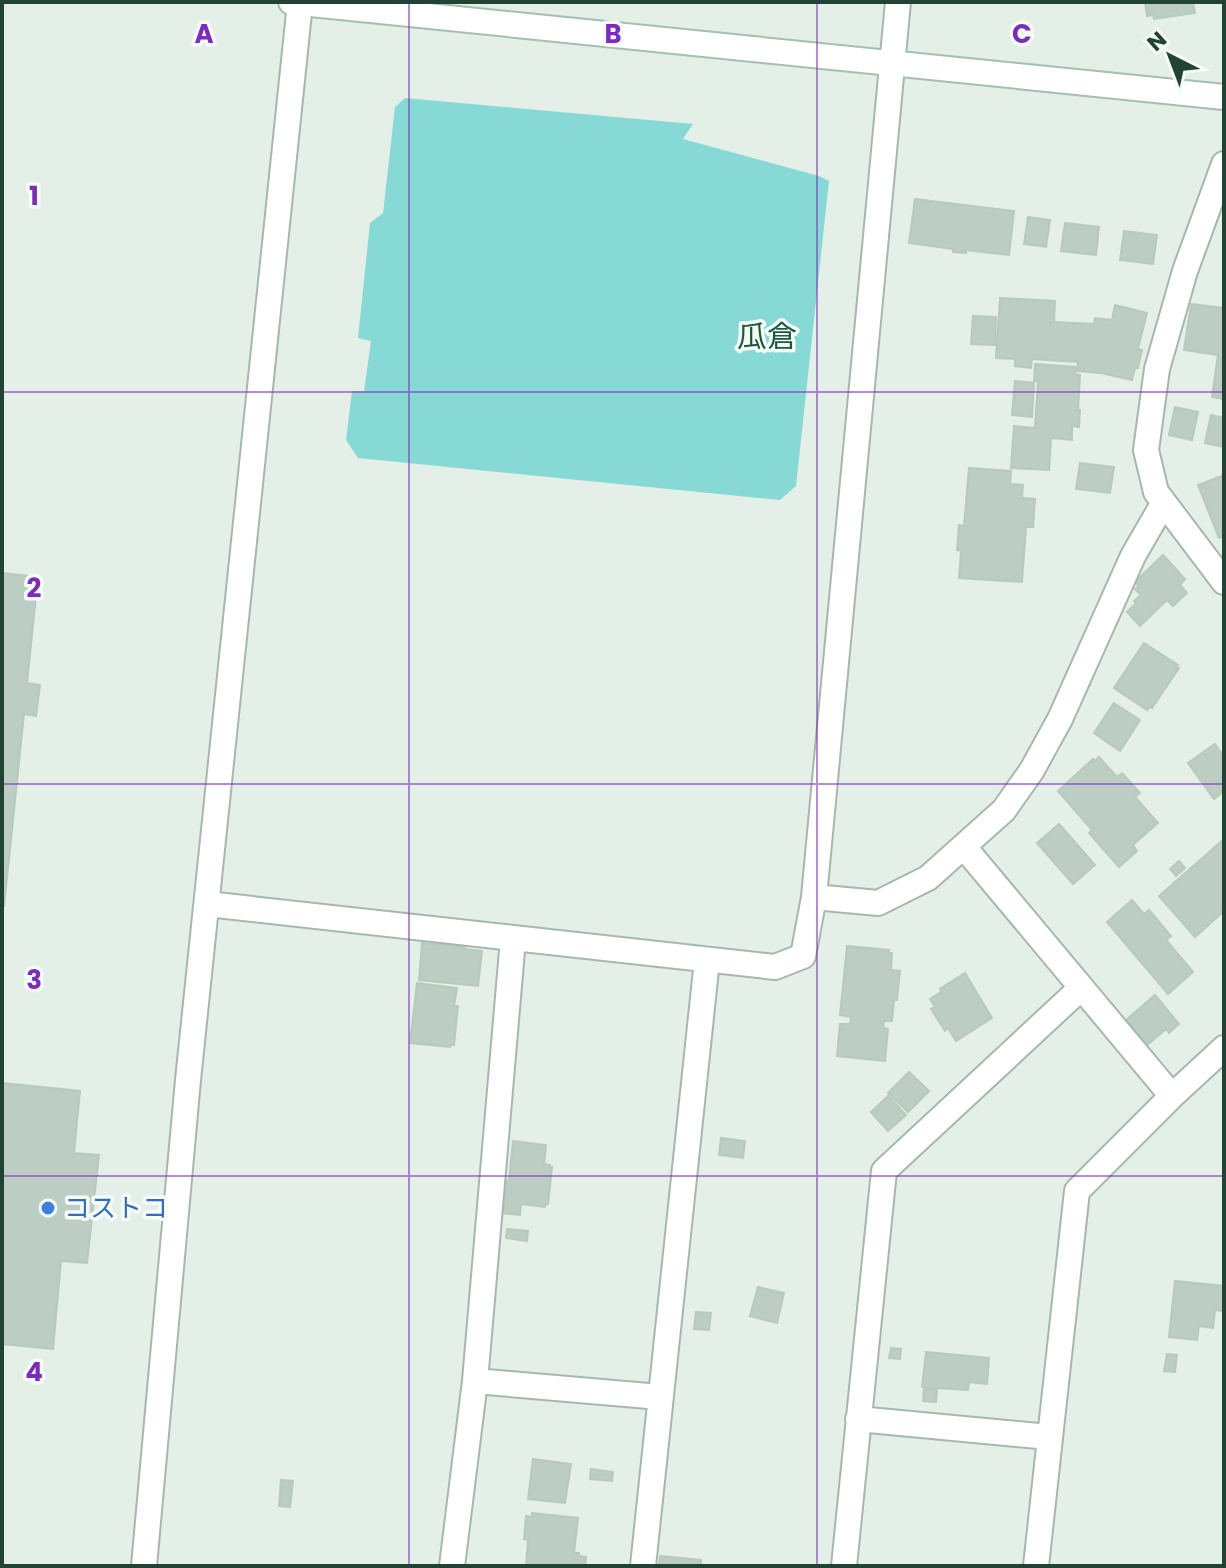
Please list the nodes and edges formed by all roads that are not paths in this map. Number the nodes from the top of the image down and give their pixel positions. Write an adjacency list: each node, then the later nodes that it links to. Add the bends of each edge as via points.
1 (291, 2): 2 (street)
2 (300, 2): 4 (street); 11 (street)
3 (898, 2): 4 (street)
4 (892, 63): 5 (street); 10 (street)
5 (1224, 97)
6 (1224, 164): 7 (street, via 1157,369 1146,450)
7 (1163, 504): 8 (street); 9 (street, via 1032,770 1004,810)
8 (1224, 582)
9 (964, 847): 10 (street, via 928,878 878,903); 14 (street)
10 (814, 897): 13 (street, via 803,956 775,967)
11 (207, 904): 12 (street); 21 (street)
12 (513, 939): 13 (street); 17 (street)
13 (707, 960): 18 (street)
14 (1081, 988): 16 (street); 19 (street, via 884,1171)
15 (1224, 1048): 16 (street)
16 (1172, 1096): 20 (street, via 1077,1191)
17 (475, 1381): 18 (street); 22 (street)
18 (660, 1397): 23 (street)
19 (858, 1419): 20 (street); 24 (street)
20 (1049, 1437): 25 (street)
21 (144, 1566)
22 (452, 1566)
23 (643, 1566)
24 (844, 1566)
25 (1036, 1566)

